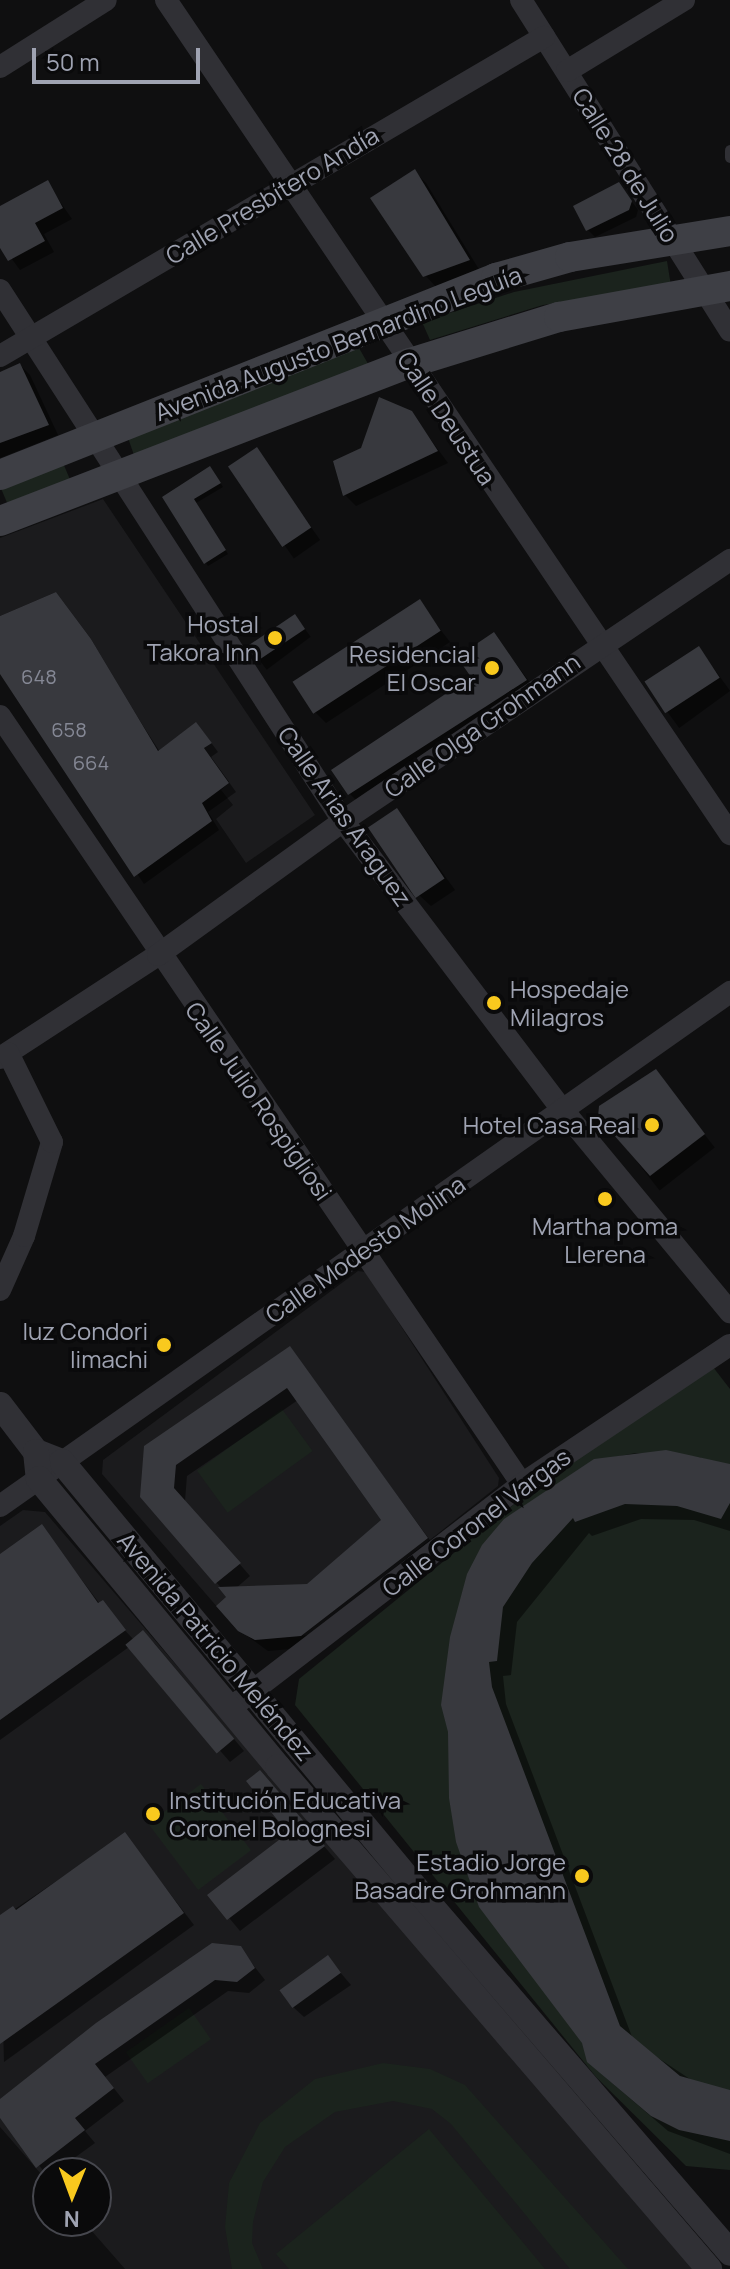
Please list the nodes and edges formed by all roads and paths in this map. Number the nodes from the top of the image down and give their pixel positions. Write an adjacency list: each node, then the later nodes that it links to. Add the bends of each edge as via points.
1 (106, 0): 6 (street)
2 (166, 0): 10 (street, Calle Deustua)
3 (521, 0): 5 (street, Calle 28 de Julio)
4 (684, 0): 7 (street)
5 (544, 37): 7 (street, Calle 28 de Julio); 10 (street, Calle Presbítero Andía)
6 (0, 67)
7 (567, 71): 12 (street, Calle 28 de Julio)
8 (730, 150): 9 (lane)
9 (730, 157)
10 (286, 185): 15 (street, Calle Deustua); 17 (street, Calle Presbítero Andía)
11 (730, 231): 12 (main road, Avenida Augusto Bernardino Leguía)
12 (672, 238): 13 (street, Calle 28 de Julio); 15 (main road, Avenida Augusto Bernardino Leguía, via 570,257 496,278)
13 (717, 288): 16 (street, Calle 28 de Julio); 19 (main road, Avenida Augusto Bernardino Leguía, via 559,317)
14 (0, 290): 17 (street, Calle Arias Araguez)
15 (382, 322): 19 (street, Calle Deustua); 20 (main road, Avenida Augusto Bernardino Leguía)
16 (730, 330)
17 (30, 341): 18 (street, Calle Presbítero Andía); 20 (street, Calle Arias Araguez)
18 (0, 356)
19 (410, 363): 22 (main road, Avenida Augusto Bernardino Leguía); 25 (street, Calle Deustua)
20 (93, 440): 21 (main road, Avenida Augusto Bernardino Leguía); 22 (street, Calle Arias Araguez)
21 (0, 475)
22 (117, 477): 23 (main road, Avenida Augusto Bernardino Leguía); 27 (street, Calle Arias Araguez)
23 (0, 521)
24 (730, 560): 25 (street, Calle Olga Grohmann)
25 (601, 643): 27 (street, Calle Olga Grohmann); 28 (street, Calle Deustua)
26 (0, 716): 29 (street, Calle Julio Rospigliosi)
27 (343, 821): 29 (street, Calle Olga Grohmann); 32 (street, Calle Arias Araguez)
28 (730, 834)
29 (158, 955): 31 (street, Calle Olga Grohmann); 33 (street, Calle Julio Rospigliosi)
30 (730, 992): 32 (street, Calle Modesto Molina)
31 (4, 1055): 34 (street, via 52,1142 24,1236)
32 (562, 1109): 33 (street, Calle Modesto Molina); 35 (street, Calle Arias Araguez)
33 (363, 1252): 39 (street, Calle Modesto Molina); 41 (street, Calle Julio Rospigliosi)
34 (0, 1290)
35 (730, 1312)
36 (730, 1345): 41 (street, Calle Coronel Vargas)
37 (0, 1405): 38 (street)
38 (36, 1452): 39 (street, Avenida Patricio Meléndez); 40 (street)
39 (62, 1462): 40 (street, Calle Modesto Molina); 43 (street, Avenida Patricio Meléndez)
40 (39, 1479): 42 (street, Calle Modesto Molina); 44 (street, Avenida Patricio Meléndez)
41 (522, 1484): 43 (street, Calle Coronel Vargas)
42 (0, 1506)
43 (253, 1691): 44 (street, Calle Coronel Vargas); 45 (street, Avenida Patricio Meléndez)
44 (229, 1709): 46 (street, Avenida Patricio Meléndez)
45 (302, 1750): 46 (street); 47 (street, Avenida Patricio Meléndez)
46 (278, 1767): 48 (street, Avenida Patricio Meléndez)
47 (730, 2253)
48 (709, 2269)

